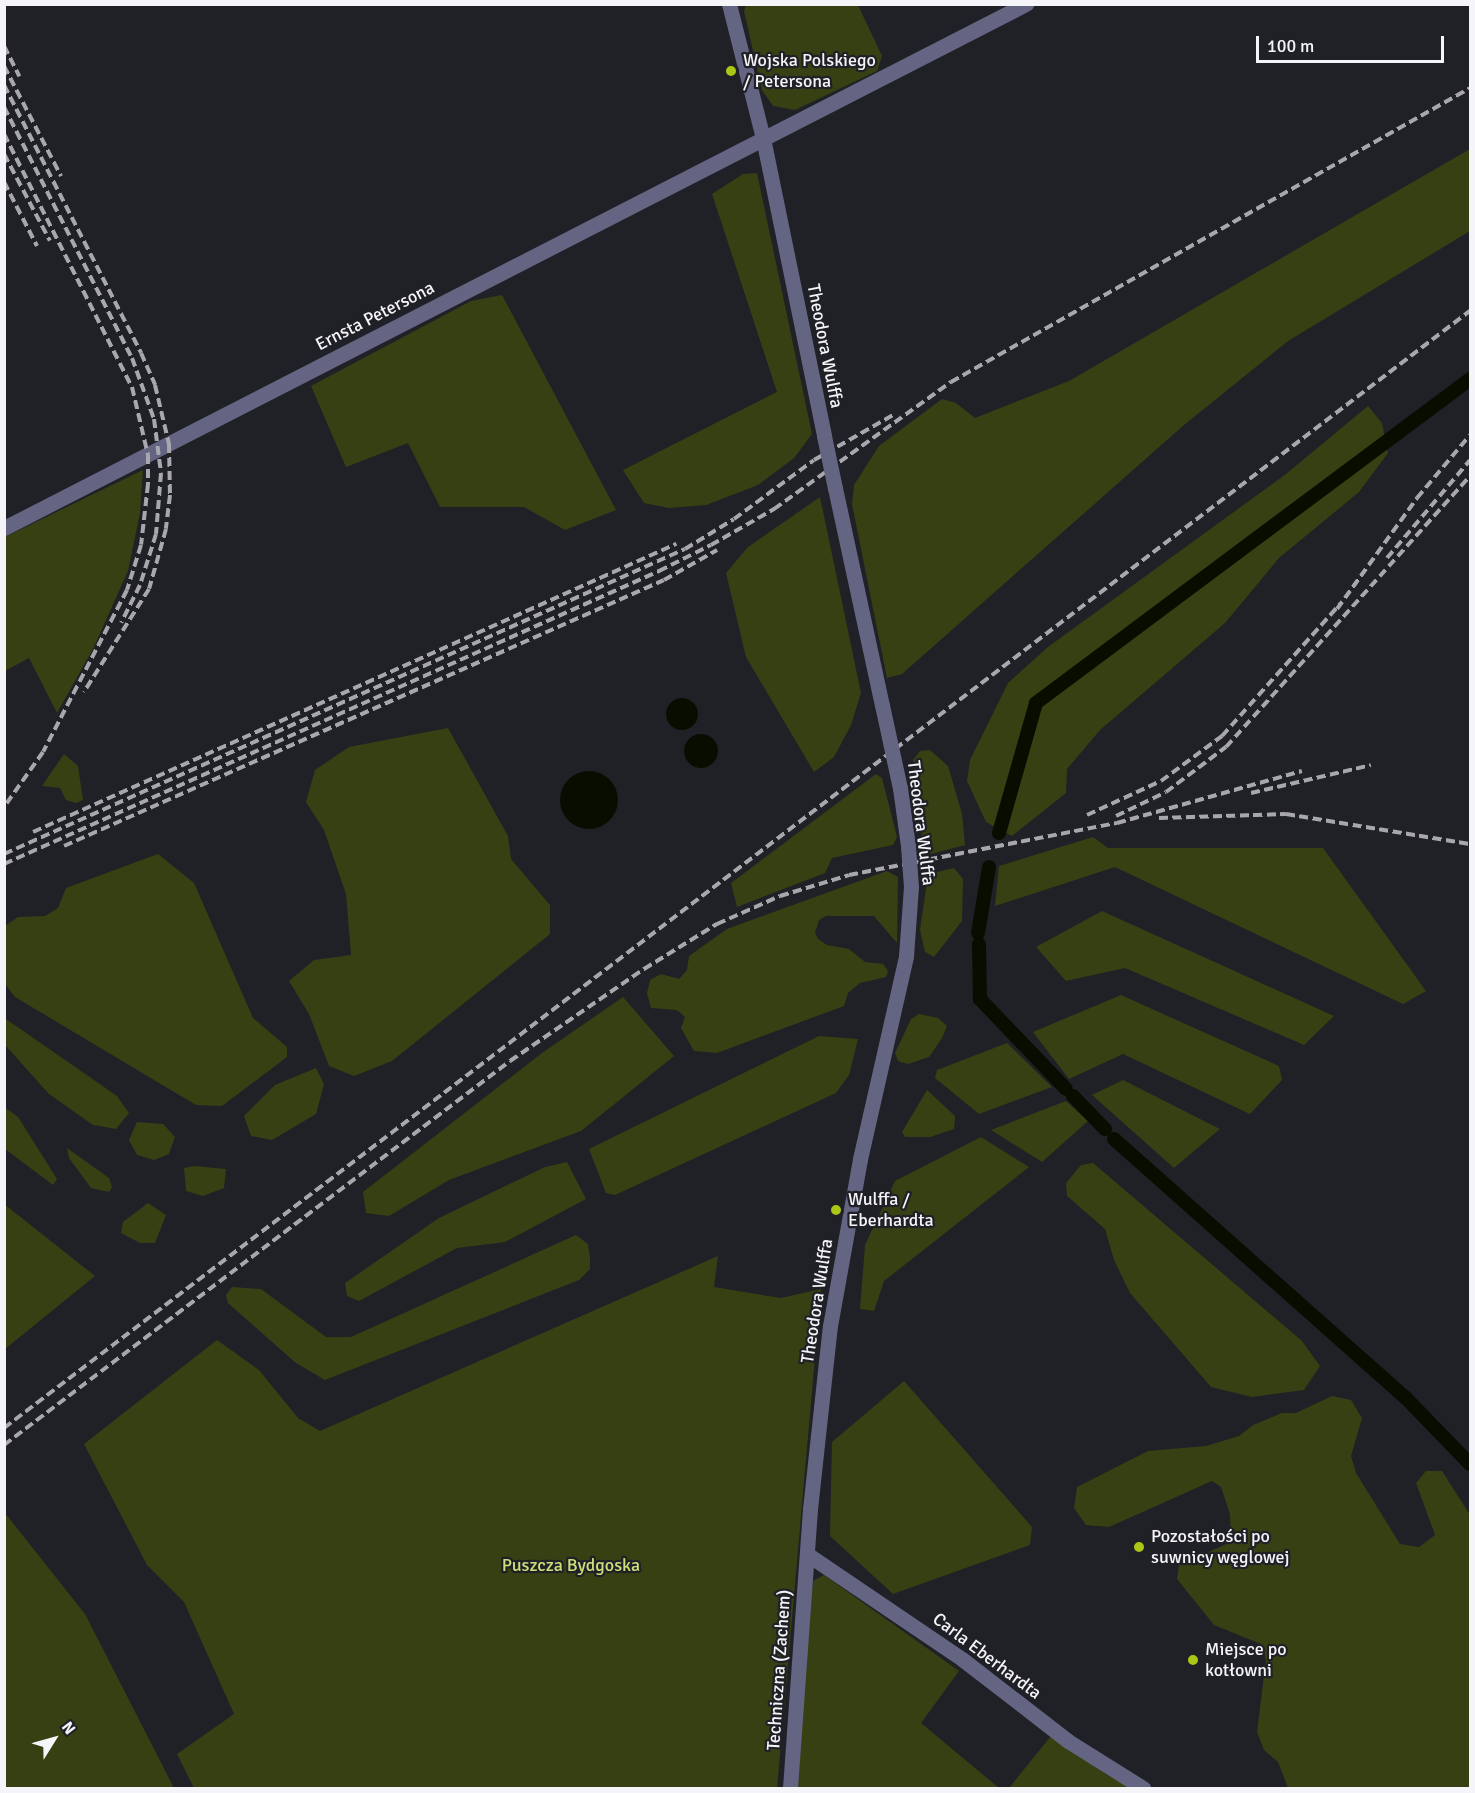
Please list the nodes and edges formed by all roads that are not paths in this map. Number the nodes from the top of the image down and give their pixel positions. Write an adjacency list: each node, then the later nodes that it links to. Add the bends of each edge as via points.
1 (729, 4): 3 (street, Theodora Wulffa)
2 (1026, 4): 3 (street, Ernsta Petersona)
3 (764, 138): 4 (street, Ernsta Petersona); 5 (street, Theodora Wulffa, bridge, via 900,788 911,887 906,956 860,1158 830,1326)
4 (4, 528)
5 (807, 1554): 6 (street, Techniczna (Zachem)); 7 (street, Carla Eberhardta, via 962,1659 1068,1741)
6 (790, 1788)
7 (1143, 1788)

